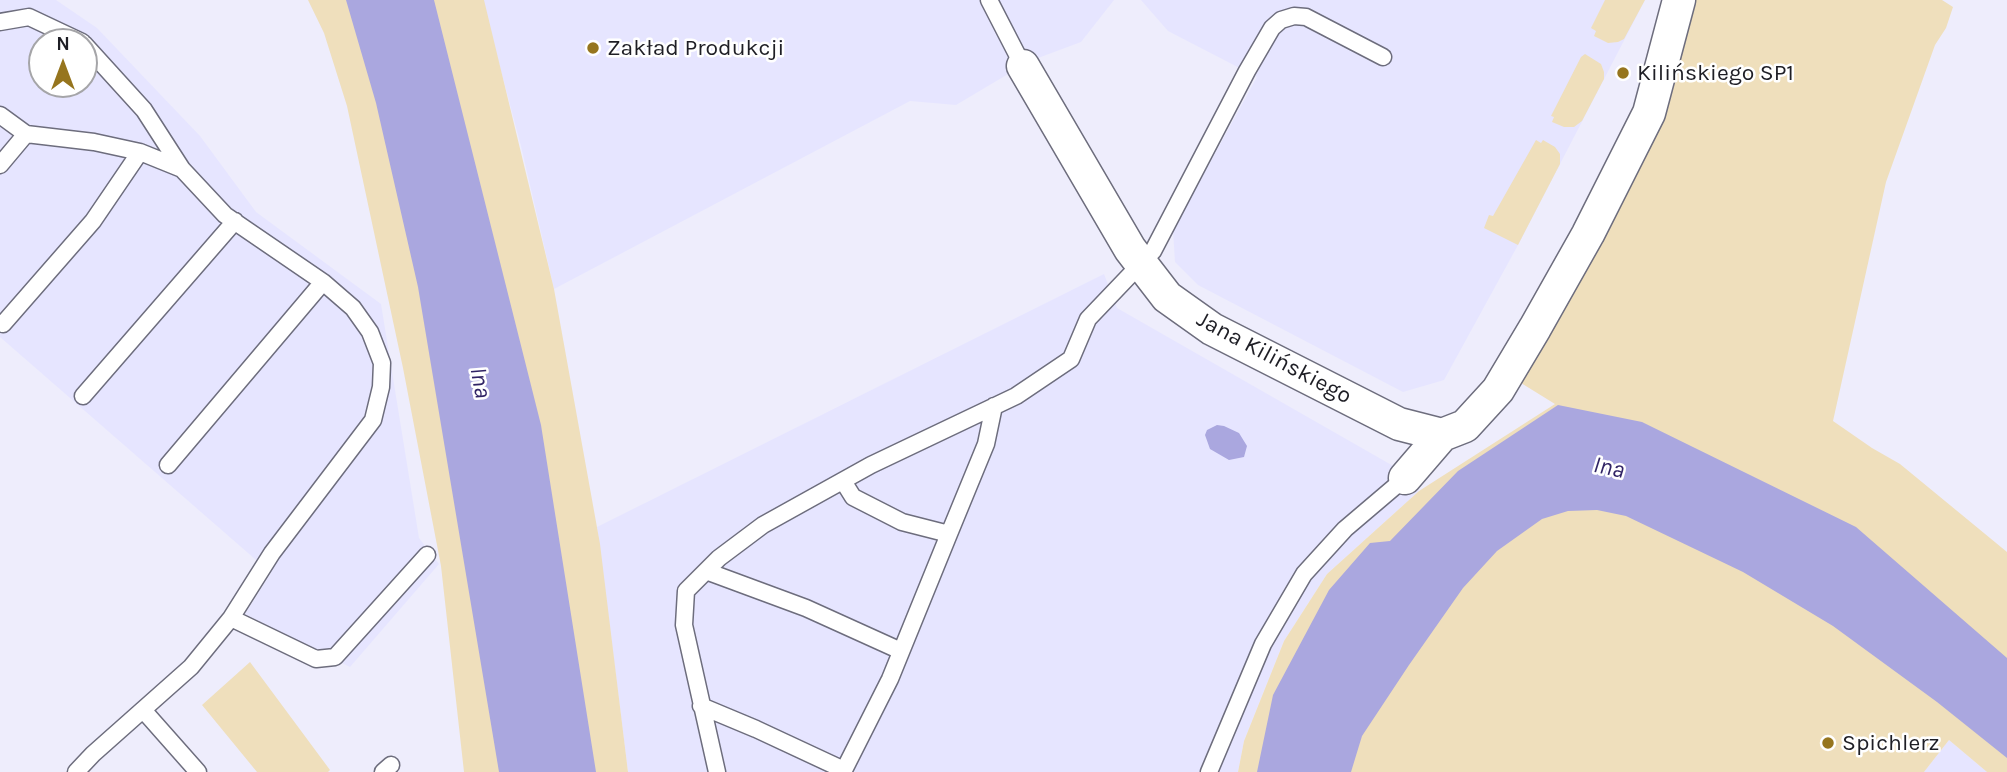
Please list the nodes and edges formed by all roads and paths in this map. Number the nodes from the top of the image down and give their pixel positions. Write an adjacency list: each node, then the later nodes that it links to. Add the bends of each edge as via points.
1 (989, 0): 7 (lane)
2 (1679, 0): 19 (street, via 1648,113 1588,234 1498,390 1465,426)
3 (0, 22): 4 (lane, via 29,17)
4 (52, 28)
5 (1383, 57): 14 (lane, via 1306,17 1281,20 1247,71 1153,251)
6 (98, 59): 12 (lane, via 144,110)
7 (1023, 66): 14 (street, Jana Kilińskiego)
8 (0, 115): 9 (lane)
9 (26, 134): 10 (lane); 11 (lane)
10 (141, 152): 12 (lane); 16 (lane, via 93,221)
11 (0, 165)
12 (183, 169): 13 (lane)
13 (234, 221): 15 (lane); 17 (lane)
14 (1141, 265): 18 (lane, via 1088,319 1071,359); 19 (street, Jana Kilińskiego, via 1167,297 1212,329 1399,424)
15 (323, 282): 20 (lane); 26 (lane, via 353,308 382,363 373,420 272,553)
16 (4, 324)
17 (83, 396)
18 (994, 406): 22 (lane); 23 (lane, via 986,444)
19 (1442, 436): 21 (street)
20 (168, 465)
21 (1405, 478): 34 (lane, via 1345,529 1304,574 1262,644)
22 (843, 481): 23 (lane, via 853,497 902,522); 25 (lane, via 763,525)
23 (949, 534): 27 (lane)
24 (427, 555): 26 (lane, via 335,657 316,659)
25 (706, 571): 27 (lane, via 806,608); 28 (lane, via 686,590 684,625)
26 (231, 618): 29 (lane, via 191,667)
27 (901, 651): 30 (lane)
28 (702, 706): 30 (lane); 33 (lane)
29 (144, 711): 31 (lane); 32 (lane)
30 (844, 771)
31 (76, 772)
32 (198, 772)
33 (717, 772)
34 (1209, 772)

